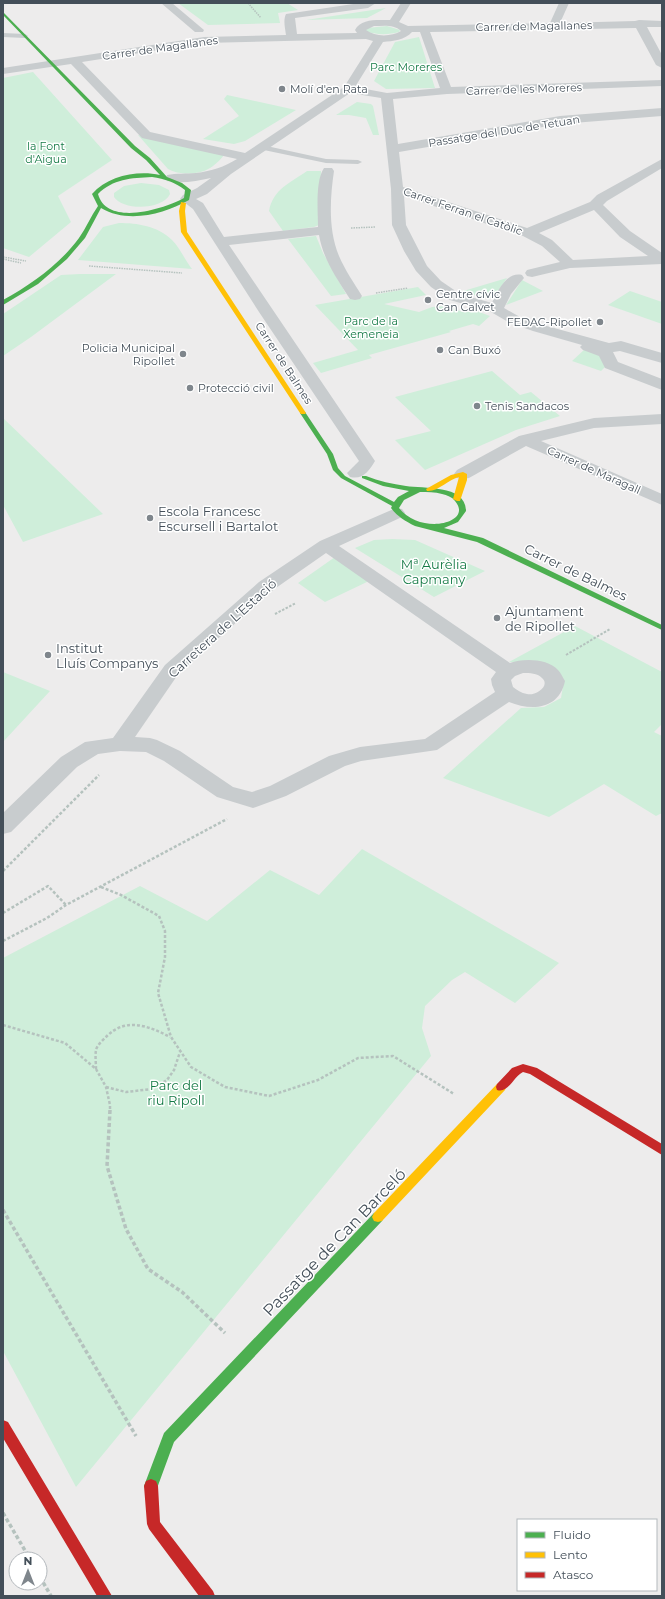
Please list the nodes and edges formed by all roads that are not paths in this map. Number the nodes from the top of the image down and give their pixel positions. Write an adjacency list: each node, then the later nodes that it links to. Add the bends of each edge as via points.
1 (166, 3): 12 (street)
2 (371, 3): 15 (street, via 290,16)
3 (406, 3): 6 (street)
4 (564, 3): 9 (street)
5 (3, 13): 17 (main road)
6 (393, 23): 10 (street); 13 (street, via 380,23)
7 (639, 23): 8 (street, Carrer de Magallanes); 9 (street, Carrer de Magallanes); 23 (street)
8 (662, 24)
9 (554, 25): 11 (street, Carrer de Magallanes)
10 (406, 29): 11 (street, Carrer de Magallanes); 19 (street, via 400,36)
11 (424, 29): 28 (street)
12 (199, 30): 14 (street, Carrer de Magallanes); 15 (street, Carrer de Magallanes, via 269,28)
13 (365, 30): 15 (street, Carrer de Magallanes); 19 (street)
14 (184, 32)
15 (291, 32): 21 (street, Carrer de Magallanes, via 204,40)
16 (3, 35): 17 (lane)
17 (25, 36): 20 (main road)
18 (161, 36): 20 (street, Carrer de Magallanes)
19 (380, 38): 27 (street)
20 (42, 55): 22 (street, Carrer de Magallanes); 24 (main road)
21 (74, 60): 24 (street, Carrer de Magallanes); 34 (street, via 146,135)
22 (3, 62)
23 (661, 63)
24 (51, 64): 25 (street, Carrer de Magallanes); 31 (main road)
25 (3, 71)
26 (662, 84): 28 (street, Carrer de les Moreres)
27 (348, 89): 29 (street, Carrer de les Moreres); 32 (street)
28 (447, 92): 29 (street, Carrer de les Moreres)
29 (387, 96): 33 (street)
30 (662, 112): 33 (street, Passatge del Duc de Tetuan, via 560,120)
31 (133, 148): 39 (main road); 40 (main road, via 132,163)
32 (262, 148): 34 (street); 35 (lane, via 326,161)
33 (393, 149): 41 (street)
34 (247, 157): 37 (street)
35 (358, 162)
36 (662, 163): 43 (street, via 602,198)
37 (227, 171): 39 (street, via 196,177); 42 (street)
38 (328, 171): 50 (street, via 325,188)
39 (169, 177): 40 (main road, via 138,176); 42 (main road, via 183,184 188,190)
40 (115, 179): 44 (main road, via 100,187 95,194)
41 (397, 189): 52 (street, Carrer Ferran el Catòlic); 61 (street, via 399,225 411,252 422,268 436,284 455,297)
42 (186, 200): 45 (main road, via 166,210); 51 (main road, via 182,211); 54 (street, via 198,206)
43 (595, 205): 52 (street); 55 (street, via 625,234)
44 (100, 206): 45 (main road, via 113,212); 53 (main road, via 93,214)
45 (138, 214): 46 (main road); 47 (main road)
46 (161, 221)
47 (112, 222)
48 (173, 226): 51 (main road)
49 (96, 230): 53 (main road)
50 (325, 230): 54 (street); 59 (street, via 327,247 333,262)
51 (184, 232): 67 (main road, Carrer de Balmes)
52 (528, 233): 56 (street, Carrer Ferran el Catòlic, via 547,243)
53 (82, 238): 60 (main road, via 60,264)
54 (220, 242): 68 (street, via 367,461)
55 (662, 260): 56 (street)
56 (570, 264): 57 (street)
57 (532, 273)
58 (517, 278): 61 (street, via 504,293)
59 (355, 296)
60 (3, 303)
61 (496, 309): 62 (street, via 515,320)
62 (570, 338): 63 (street, via 610,348 621,346); 64 (street, via 569,340 606,353 611,365)
63 (662, 358)
64 (662, 385)
65 (662, 418): 66 (street, via 594,423)
66 (525, 440): 69 (street); 73 (street, Carrer de Maragall)
67 (330, 454): 68 (main road); 74 (main road, Carrer de Balmes, via 335,469 343,477)
68 (356, 473): 70 (main road, via 389,485)
69 (463, 474): 71 (main road, via 453,476); 72 (main road)
70 (419, 490): 71 (main road); 74 (main road, via 400,497)
71 (430, 490): 72 (main road, via 441,491)
72 (457, 499): 75 (main road, via 462,506)
73 (662, 500)
74 (396, 509): 76 (main road, via 402,519 410,524); 78 (street, Carretera de L'Estació)
75 (462, 512): 76 (main road, via 459,518 452,522); 77 (main road)
76 (433, 527): 77 (main road, Carrer de Balmes)
77 (480, 540): 79 (main road, Carrer de Balmes)
78 (326, 545): 80 (street); 82 (street, Carretera de L'Estació, via 266,586 172,669)
79 (662, 628)
80 (508, 671): 81 (street, via 501,679 501,684); 81 (street, via 522,666 539,668 552,676 555,682 553,692 547,697 532,701 514,698)
81 (508, 694): 82 (street, via 430,745 360,754 337,761 278,791 254,800 225,792 150,744)
82 (120, 744): 83 (street, via 93,747 69,762)
83 (3, 826)
84 (662, 1150): 87 (main road, Passatge de Can Barceló, via 533,1071 523,1068 516,1071 168,1438 150,1486 154,1524)
85 (3, 1426): 86 (main road)
86 (105, 1596)
87 (208, 1596)

